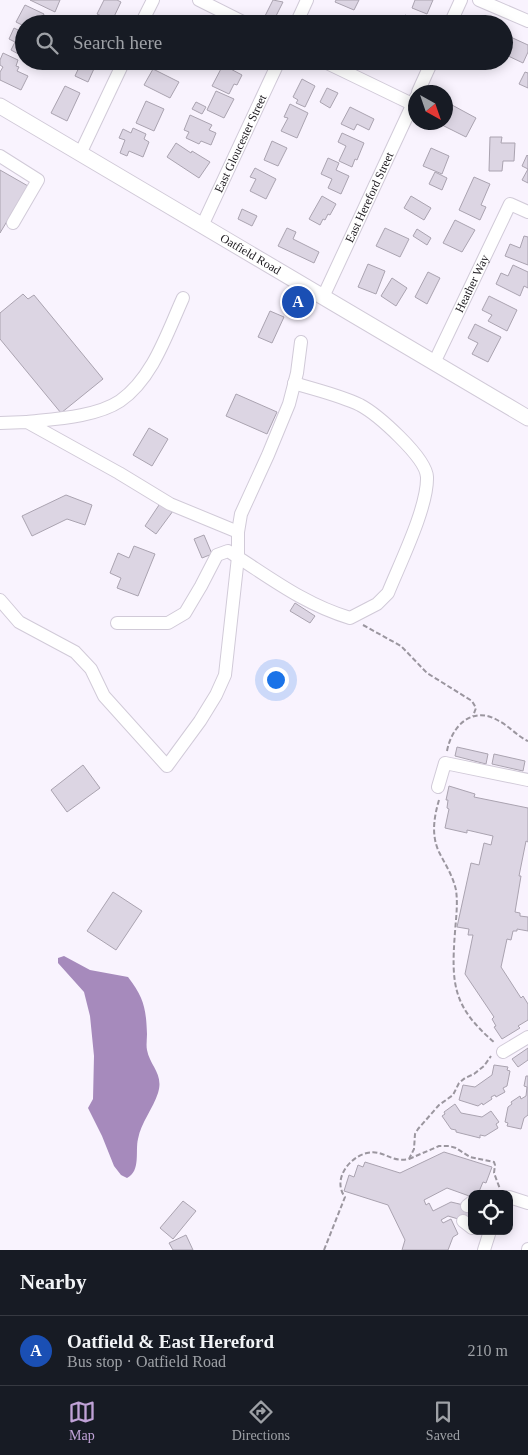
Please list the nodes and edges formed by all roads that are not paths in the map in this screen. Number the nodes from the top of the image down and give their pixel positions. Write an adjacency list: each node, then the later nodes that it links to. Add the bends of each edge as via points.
1 (153, 0): 6 (street)
2 (199, 0): 7 (street)
3 (307, 0): 8 (street)
4 (461, 0): 9 (street)
5 (479, 0): 10 (street)
6 (146, 15)
7 (229, 15)
8 (300, 15)
9 (454, 15)
10 (528, 21)
11 (120, 70): 19 (street)
12 (275, 70): 23 (street, East Gloucester Street)
13 (345, 70): 16 (street)
14 (428, 70): 15 (street, East Hereford Street)
15 (421, 85)
16 (408, 95)
17 (0, 106): 19 (main road, Oatfield Road)
18 (408, 113): 24 (street, East Hereford Street)
19 (80, 154): 23 (main road, Oatfield Road)
20 (0, 156): 22 (street, via 38,180)
21 (528, 212): 27 (street, Heather Way, via 510,204)
22 (12, 222)
23 (202, 226): 24 (main road, Oatfield Road)
24 (323, 297): 27 (main road, Oatfield Road)
25 (183, 298): 30 (street, via 152,365 119,402 65,418)
26 (301, 342): 28 (street)
27 (434, 363): 29 (main road, Oatfield Road)
28 (294, 383): 32 (street, via 282,421 240,514); 33 (street, via 362,406 404,441 422,462 427,475 425,496 388,593 377,604 350,618 329,612 276,584)
29 (528, 418)
30 (27, 422): 31 (street); 32 (street, via 170,504)
31 (0, 423)
32 (238, 532): 33 (street)
33 (238, 557): 34 (street, via 225,675 200,721 167,766 104,696 91,669 76,652 19,622); 35 (street, via 228,551 217,555 185,613 168,623)
34 (0, 600)
35 (117, 623)
36 (528, 780): 37 (street, via 444,763)
37 (438, 787)
38 (528, 1037): 39 (street)
39 (501, 1049)
40 (513, 1198): 41 (street)
41 (528, 1203)

